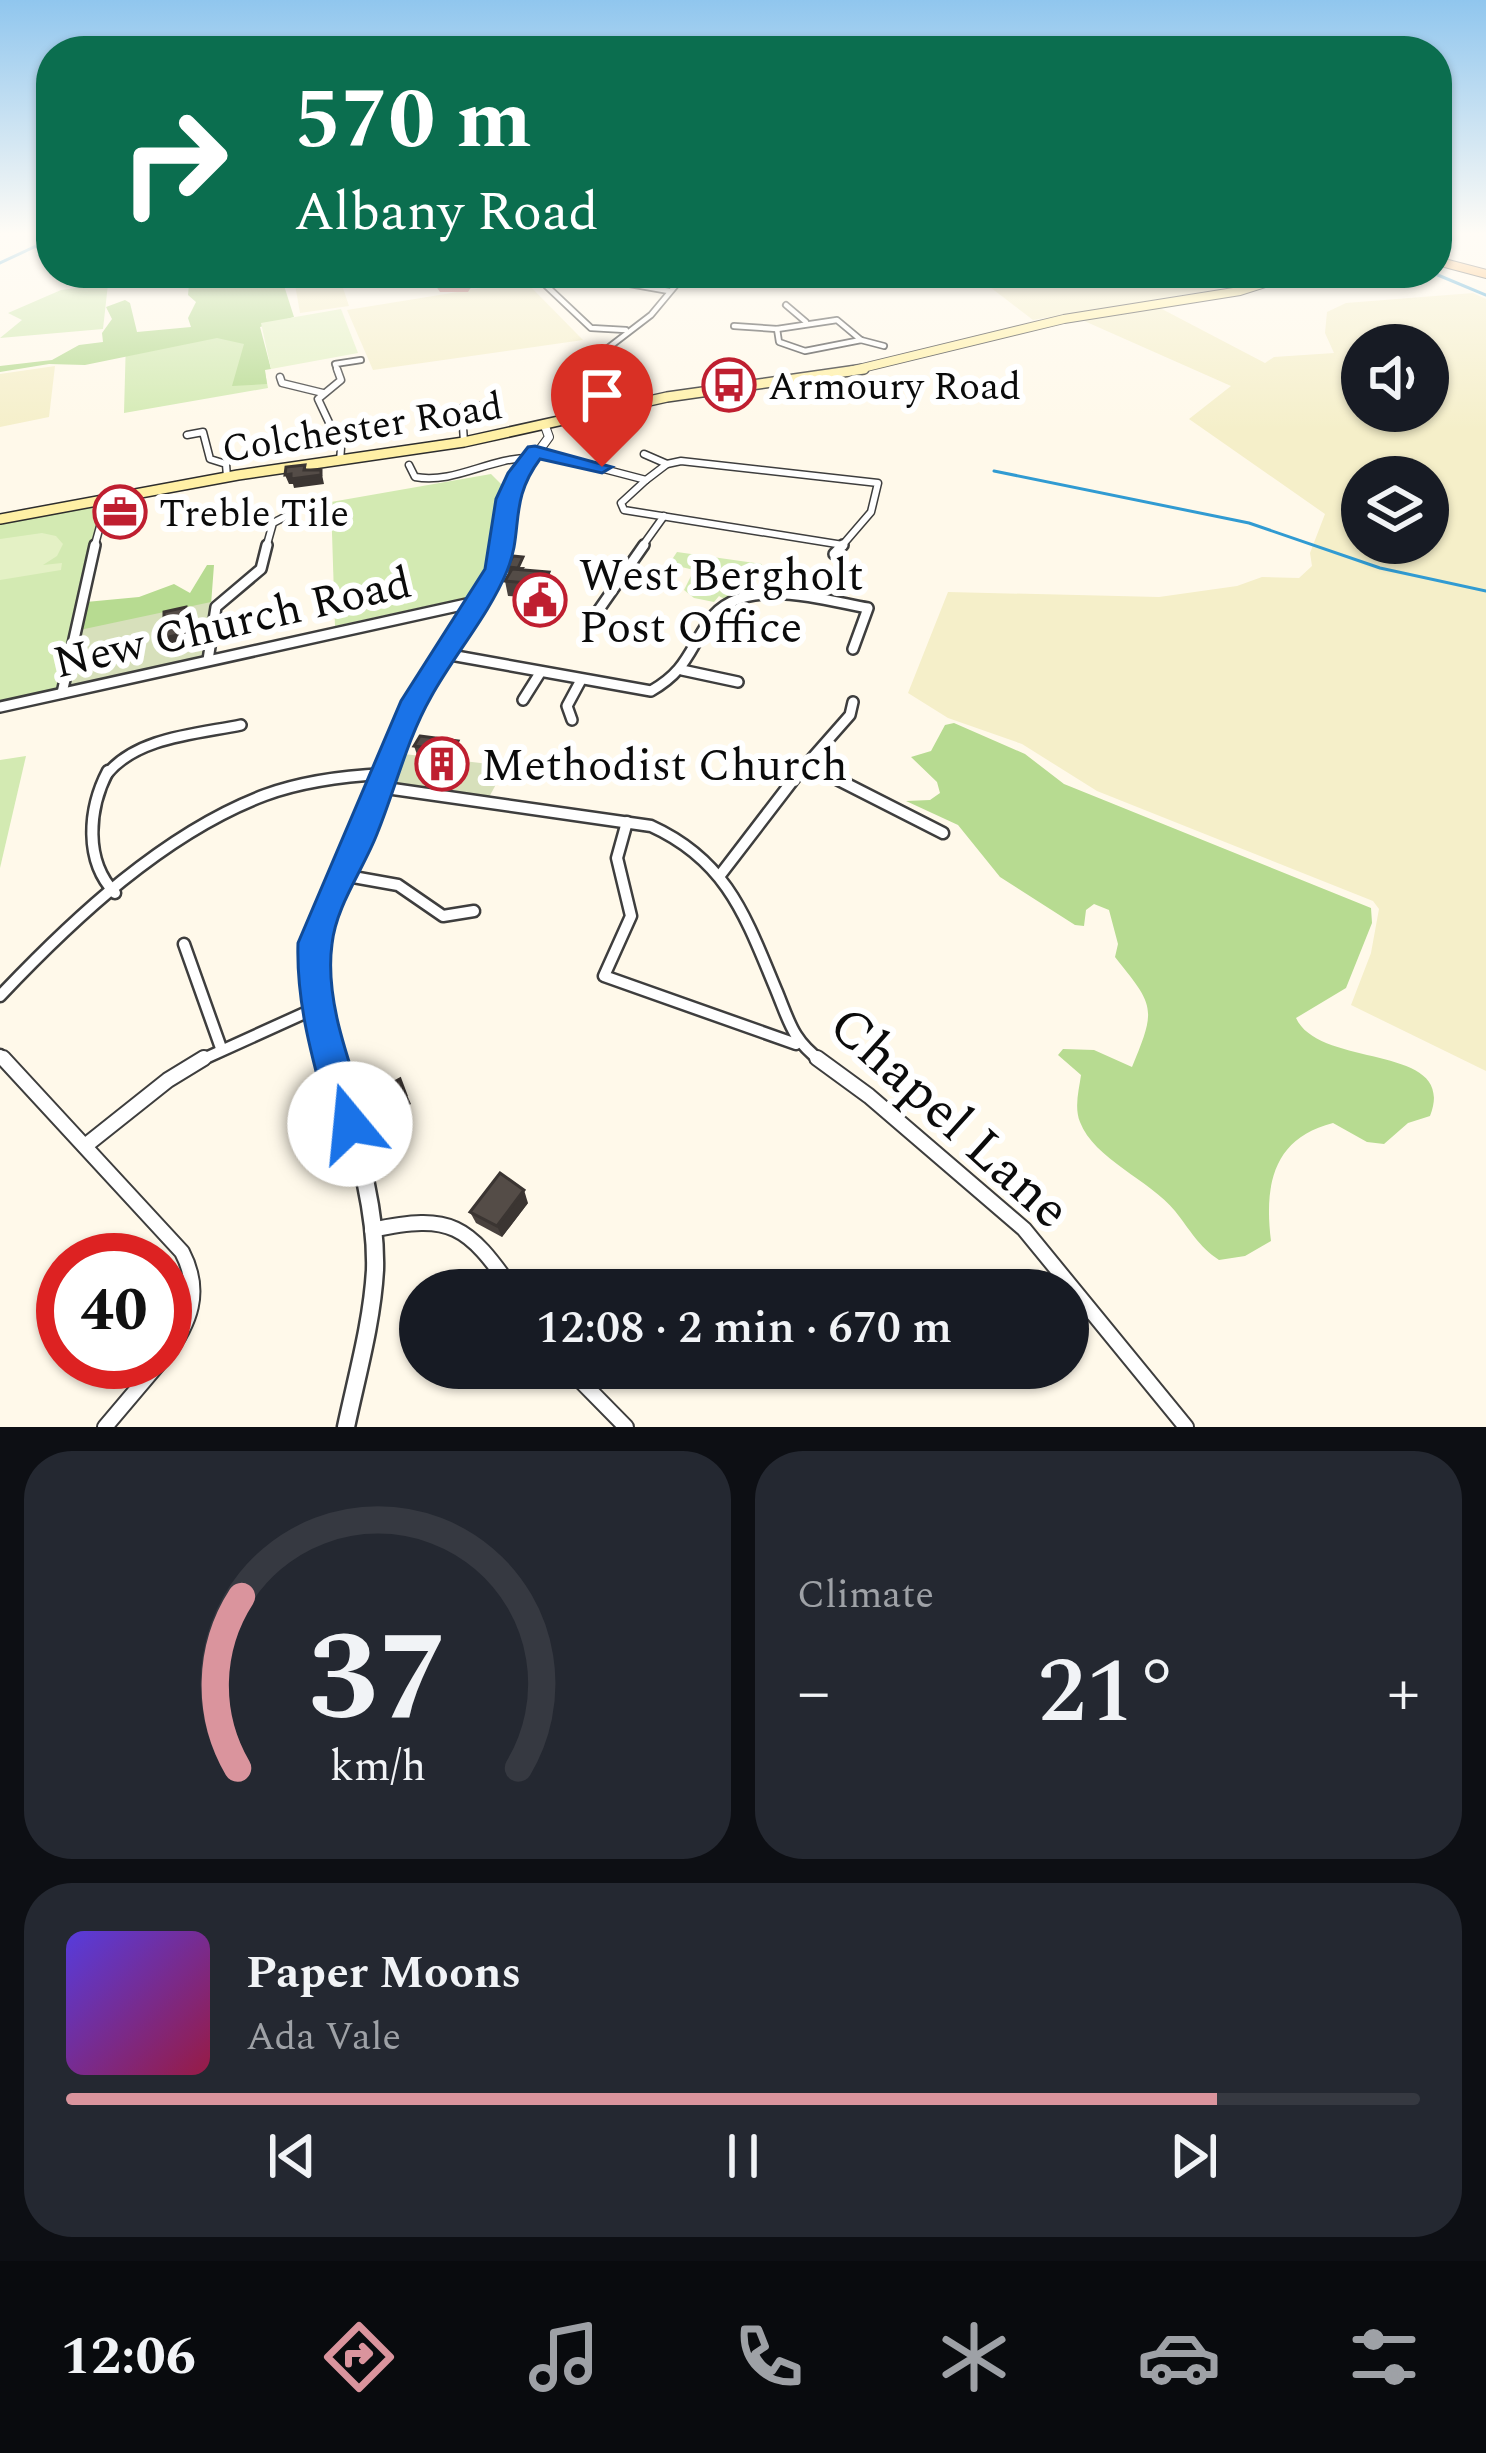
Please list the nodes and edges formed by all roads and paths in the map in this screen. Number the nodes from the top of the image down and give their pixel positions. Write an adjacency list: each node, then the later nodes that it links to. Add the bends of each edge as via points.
1 (561, 300): 10 (street, via 591,328)
2 (663, 300): 10 (street)
3 (1186, 300): 13 (main road, Colchester Road, via 1064,319)
4 (786, 305): 7 (street)
5 (850, 313): 6 (street)
6 (837, 320): 7 (street); 11 (street)
7 (806, 322): 9 (street)
8 (734, 326): 9 (street)
9 (777, 328): 11 (street, via 779,342 799,350)
10 (628, 330): 15 (street, via 604,351)
11 (861, 340): 13 (street)
12 (361, 360): 16 (street, via 335,364 341,380)
13 (901, 361): 18 (main road, Colchester Road)
14 (280, 377): 16 (street)
15 (633, 385): 17 (street); 18 (street)
16 (323, 393): 27 (street, via 319,404)
17 (586, 394)
18 (643, 401): 20 (main road, Colchester Road)
19 (492, 406): 24 (street, via 468,403 449,414 463,427)
20 (545, 426): 24 (main road, Colchester Road); 26 (street, via 550,434)
21 (220, 429): 22 (street)
22 (203, 432): 23 (street); 30 (street, via 210,459 226,464)
23 (188, 435)
24 (464, 442): 27 (main road, Colchester Road)
25 (644, 454): 29 (street)
26 (532, 455): 28 (street, via 424,480); 31 (street); 38 (street, via 507,499 501,555)
27 (340, 461): 30 (main road, Colchester Road)
28 (409, 464)
29 (667, 464): 31 (street); 36 (street, via 878,484 872,512)
30 (227, 477): 32 (main road, Colchester Road)
31 (646, 480): 34 (street, via 622,508)
32 (107, 501): 35 (main road, Colchester Road); 47 (street)
33 (296, 511): 42 (street, via 273,517 261,569 216,607)
34 (664, 516): 36 (street); 39 (street)
35 (0, 519)
36 (843, 545): 37 (street)
37 (834, 554)
38 (480, 601): 41 (street); 42 (street, New Church Road)
39 (591, 621)
40 (853, 649): 43 (street, via 868,608 789,594 742,596 712,616)
41 (445, 654): 44 (street); 54 (street)
42 (208, 660): 47 (street, New Church Road)
43 (682, 670): 45 (street, via 651,691); 46 (street)
44 (540, 673): 45 (street); 48 (street)
45 (581, 680): 50 (street, via 567,706)
46 (739, 682)
47 (62, 693): 49 (street, New Church Road)
48 (523, 700)
49 (0, 707)
50 (572, 720)
51 (866, 721): 53 (street, via 851,708)
52 (241, 725): 59 (street, via 144,748 105,774 89,853 92,870)
53 (806, 763): 56 (street); 57 (street)
54 (382, 780): 55 (street, Chapel Lane); 58 (street); 59 (street, Chapel Lane, via 332,777 249,802)
55 (627, 822): 57 (street, Chapel Lane, via 673,834); 64 (street, via 616,858 631,916 604,976)
56 (943, 832)
57 (721, 874): 64 (street, Chapel Lane)
58 (342, 875): 60 (street, via 398,885 443,916); 63 (street, via 315,943)
59 (115, 892): 62 (street, Chapel Lane)
60 (474, 910)
61 (184, 944): 65 (street)
62 (0, 996)
63 (318, 1007): 65 (street); 68 (street)
64 (798, 1044): 78 (street, Chapel Lane, via 1024,1229)
65 (220, 1048): 67 (street)
66 (0, 1054): 67 (street)
67 (85, 1146): 69 (street)
68 (372, 1230): 71 (street, via 448,1220); 76 (street, via 370,1318)
69 (162, 1233)
70 (192, 1268): 72 (street)
71 (498, 1269)
72 (192, 1300)
73 (137, 1389): 75 (street)
74 (589, 1389): 77 (street)
75 (105, 1427)
76 (346, 1427)
77 (626, 1427)
78 (1186, 1427)

